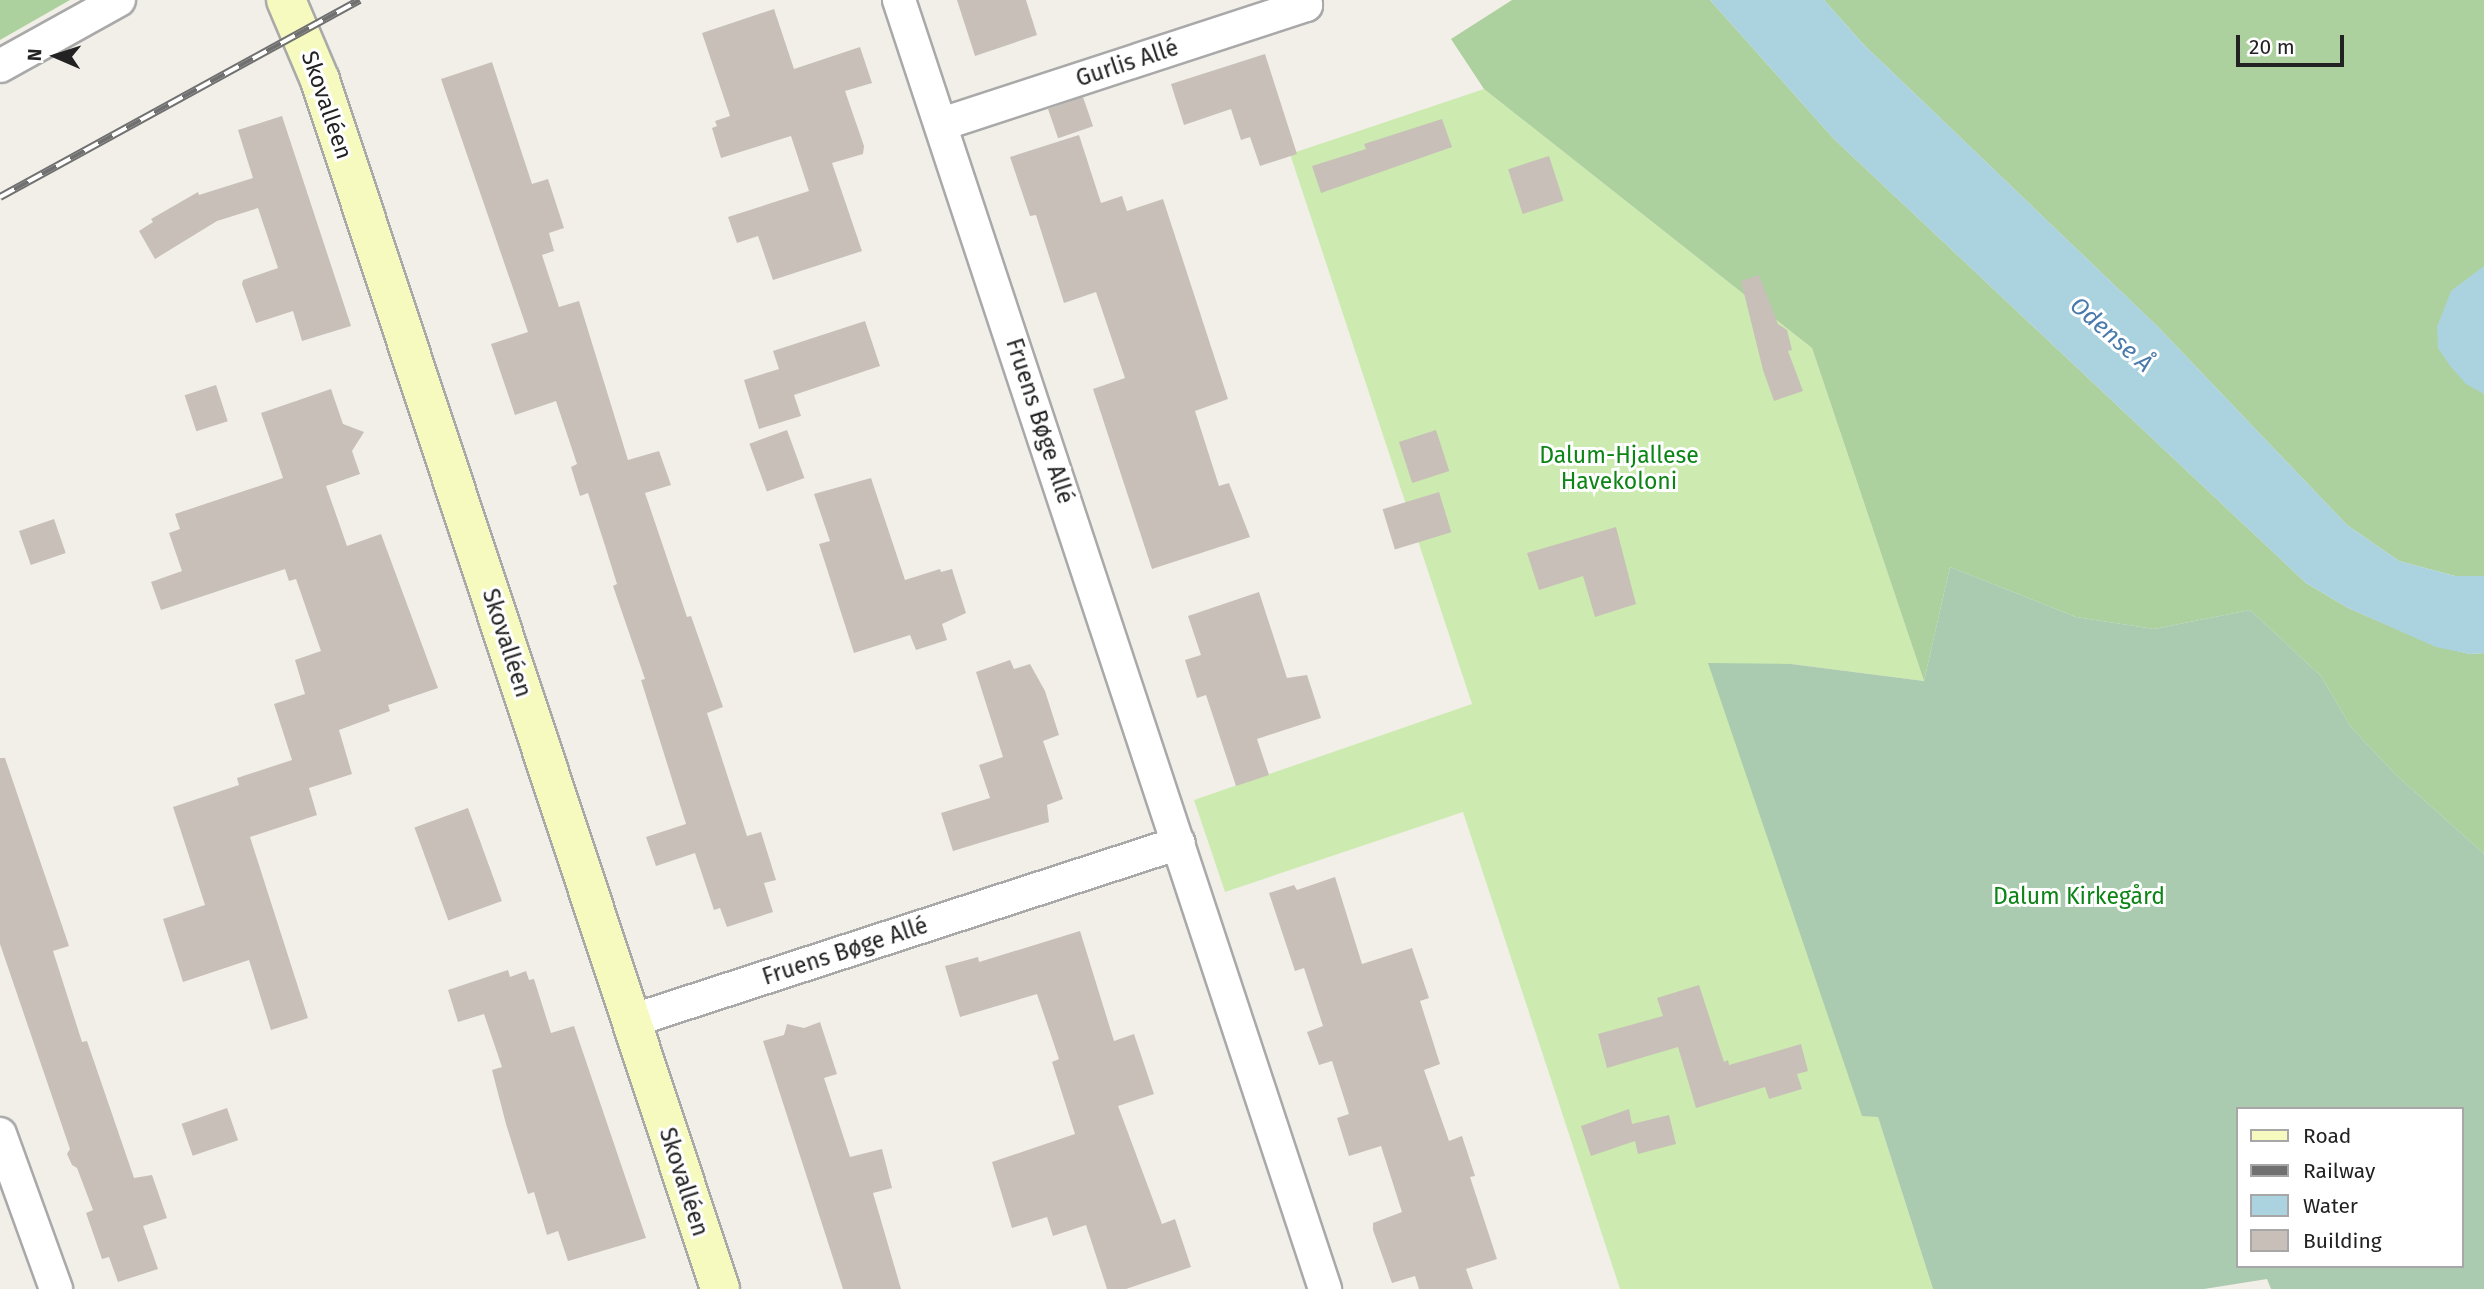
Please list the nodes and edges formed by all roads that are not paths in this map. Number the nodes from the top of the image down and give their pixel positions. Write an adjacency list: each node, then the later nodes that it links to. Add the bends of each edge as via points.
1 (119, 0): 5 (street)
2 (286, 0): 8 (street, Skovalléen, via 320,80)
3 (900, 0): 6 (street, Fruens Bøge Allé)
4 (1302, 0): 6 (street, Gurlis Allé, via 1306,5)
5 (0, 66)
6 (942, 124): 7 (street, Fruens Bøge Allé)
7 (1179, 843): 8 (street, Fruens Bøge Allé); 12 (street, Fruens Bøge Allé)
8 (631, 1021): 11 (street, Skovalléen)
9 (0, 1134): 10 (street)
10 (56, 1289)
11 (720, 1289)
12 (1325, 1289)

